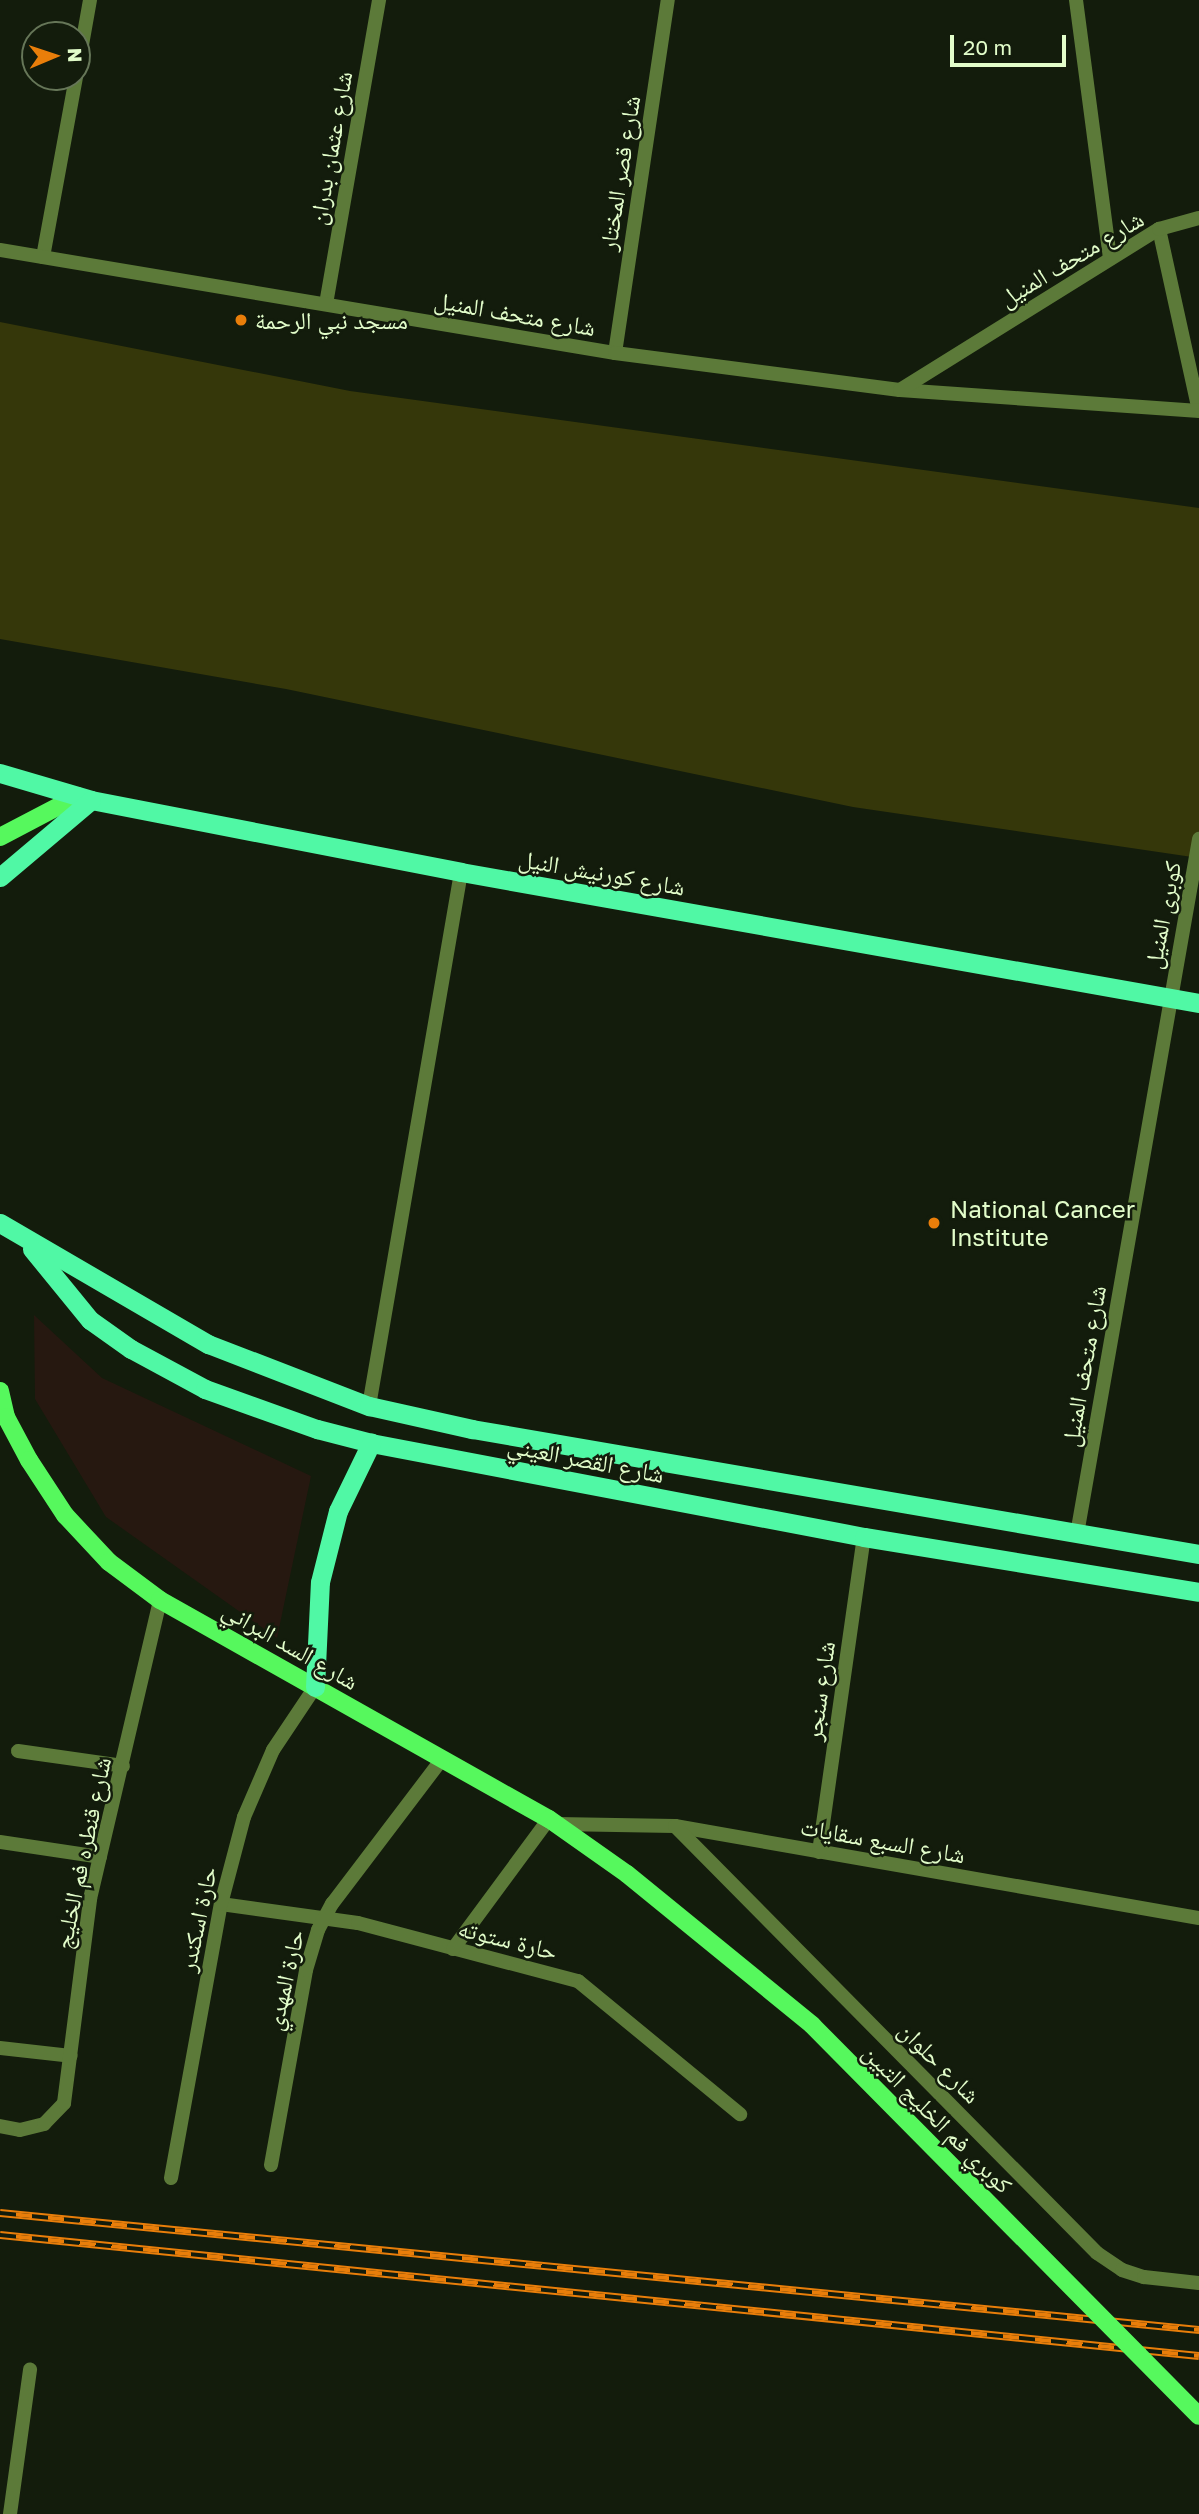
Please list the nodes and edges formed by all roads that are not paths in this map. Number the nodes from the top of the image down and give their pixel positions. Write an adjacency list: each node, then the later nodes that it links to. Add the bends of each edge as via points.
1 (90, 0): 5 (street)
2 (379, 0): 12 (street, شارع عثمان بدران)
3 (668, 0): 13 (street, شارع قصر المختار)
4 (1076, 0): 11 (street)
5 (86, 21)
6 (74, 91): 10 (street)
7 (1199, 218): 8 (street, شارع متحف المنيل)
8 (1159, 229): 11 (street, شارع متحف المنيل); 15 (street)
9 (0, 250): 10 (street, شارع متحف المنيل)
10 (43, 257): 12 (street, شارع متحف المنيل)
11 (1110, 259): 14 (street, شارع متحف المنيل)
12 (326, 304): 13 (street, شارع متحف المنيل)
13 (615, 353): 14 (street, شارع متحف المنيل)
14 (900, 390): 15 (street, شارع متحف المنيل)
15 (1199, 411)
16 (0, 774): 17 (highway, شارع كورنيش النيل)
17 (84, 798): 18 (main road); 20 (highway, شارع كورنيش النيل); 21 (highway)
18 (0, 837)
19 (1199, 839): 22 (street, كوبرى المنيل)
20 (461, 872): 22 (highway, شارع كورنيش النيل); 27 (street)
21 (0, 877)
22 (1169, 998): 23 (highway, شارع كورنيش النيل); 29 (street, شارع متحف المنيل)
23 (1199, 1003)
24 (0, 1223): 25 (highway, شارع القصر العيني)
25 (24, 1240): 27 (highway, شارع القصر العيني, via 208,1344); 28 (highway, شارع القصر العيني, via 90,1320 131,1349 205,1389)
26 (0, 1391): 33 (main road, شارع السد البراني, via 6,1417 65,1515 109,1562)
27 (369, 1406): 29 (highway, شارع القصر العيني, via 472,1429)
28 (371, 1443): 30 (highway, شارع القصر العيني); 34 (highway, via 338,1511 320,1582)
29 (1077, 1534): 31 (highway, شارع القصر العيني)
30 (864, 1536): 32 (highway, شارع القصر العيني); 41 (street, شارع سنجر)
31 (1199, 1554)
32 (1199, 1592)
33 (160, 1600): 34 (main road, شارع السد البراني); 37 (street, شارع قنطره فم الخليج)
34 (315, 1687): 36 (main road, شارع السد البراني); 44 (street, حارة اسكندر, via 268,1761 244,1817)
35 (18, 1751): 37 (street)
36 (442, 1759): 38 (main road, شارع السد البراني); 46 (street, حارة المهدي)
37 (123, 1766): 42 (street, شارع قنطره فم الخليج)
38 (553, 1822): 39 (street, شارع السبع سقايات); 43 (main road, شارع السد البراني); 47 (street)
39 (675, 1826): 41 (street, شارع السبع سقايات); 54 (street, شارع حلوان, via 1097,2253 1122,2270 1144,2277)
40 (0, 1842): 42 (street)
41 (818, 1852): 45 (street, شارع السبع سقايات)
42 (100, 1857): 49 (street, شارع قنطره فم الخليج, via 90,1899)
43 (626, 1874): 56 (main road, كوبري فم الخليج التبين, bridge, via 812,2025)
44 (221, 1904): 46 (street, حارة ستوته); 53 (street, حارة اسكندر)
45 (1199, 1918)
46 (324, 1919): 47 (street, حارة ستوته, via 358,1923); 52 (street, حارة المهدي, via 306,1970)
47 (453, 1949): 50 (street, حارة ستوته, via 578,1982)
48 (0, 2048): 49 (street)
49 (71, 2056): 51 (street, شارع قنطره فم الخليج, via 69,2084 57,2115 32,2129)
50 (740, 2114)
51 (0, 2126)
52 (271, 2165)
53 (171, 2178)
54 (1199, 2283)
55 (30, 2369): 57 (street)
56 (1199, 2416)
57 (10, 2514)

